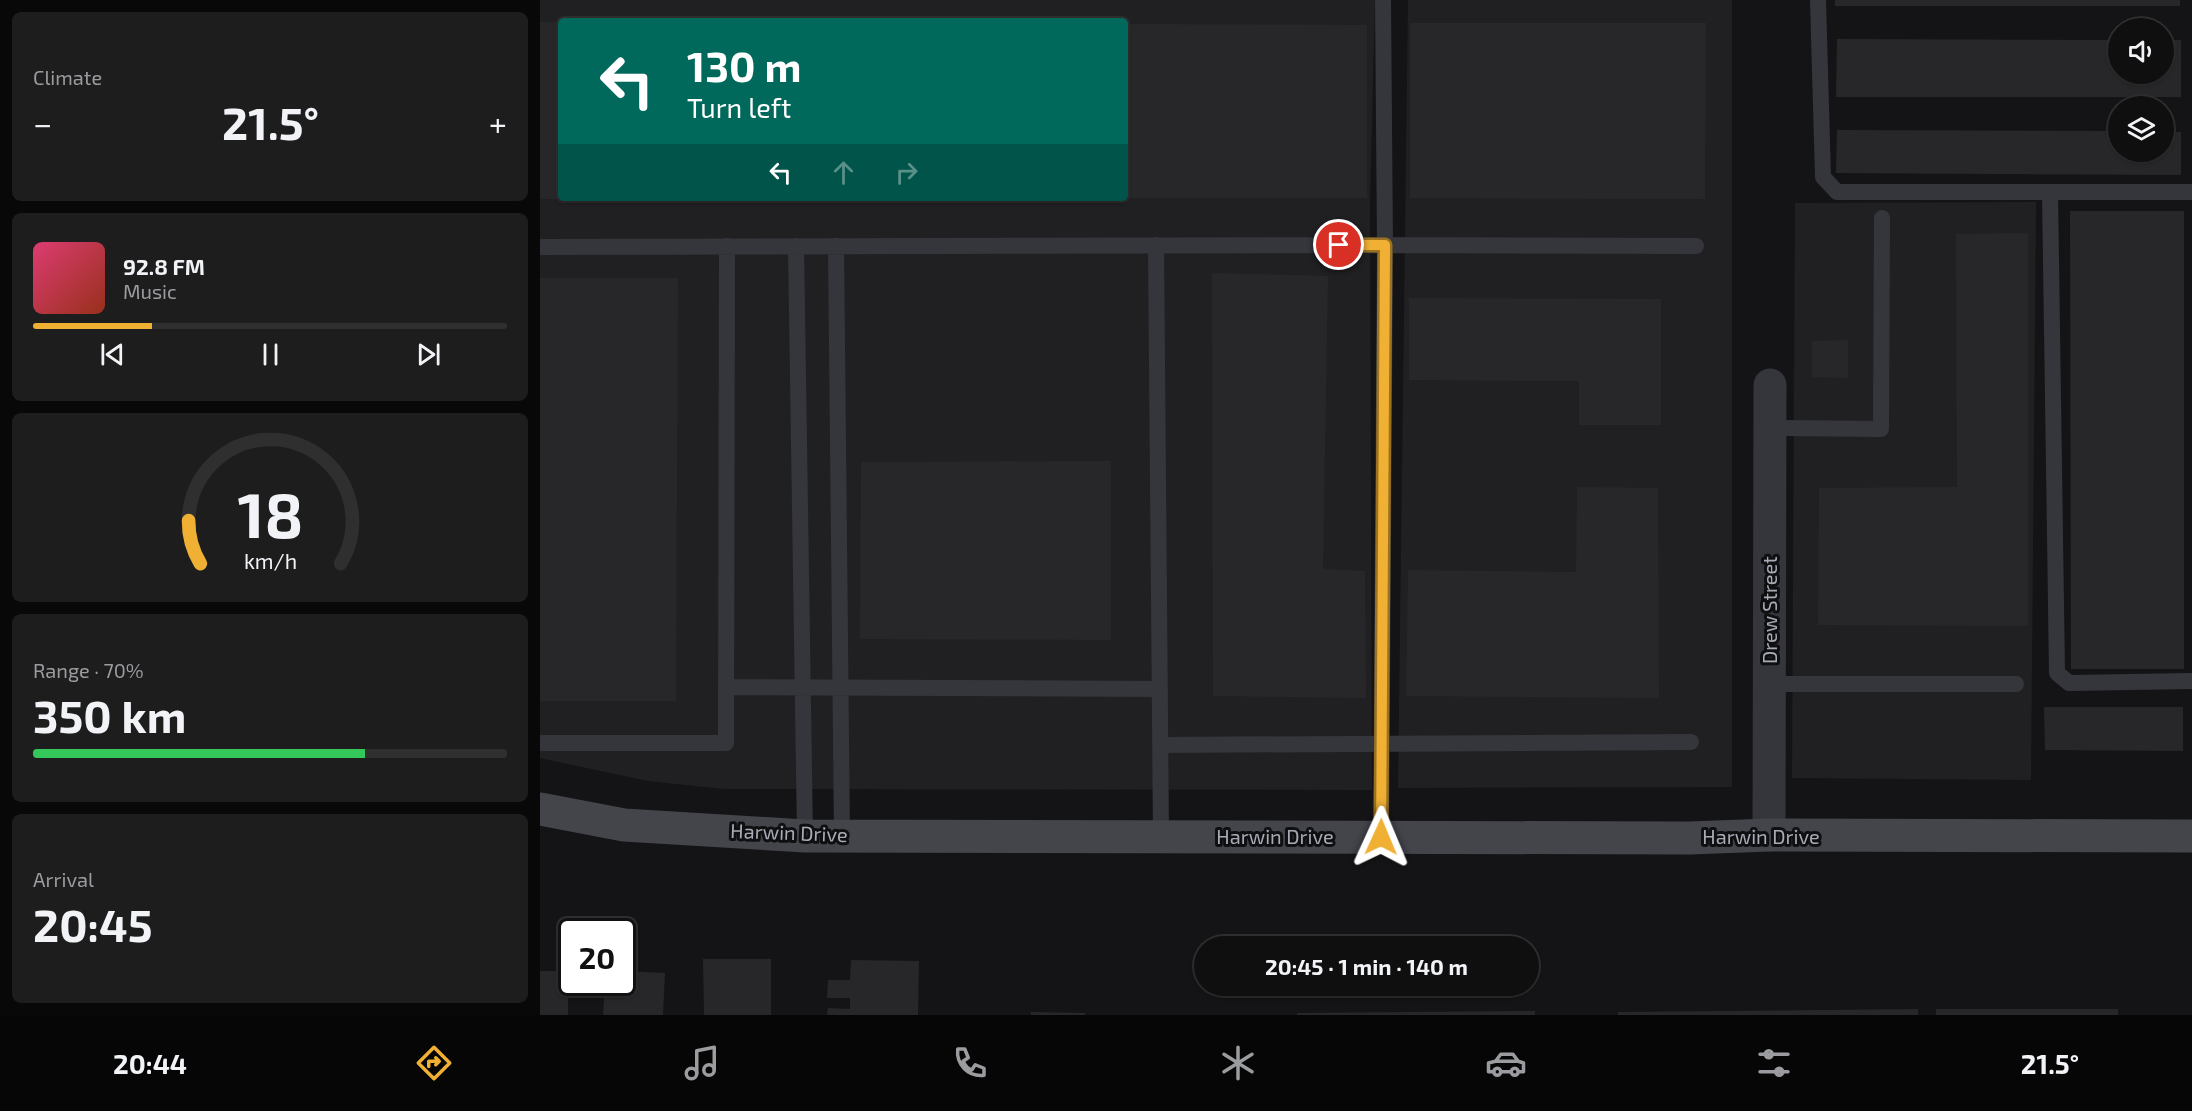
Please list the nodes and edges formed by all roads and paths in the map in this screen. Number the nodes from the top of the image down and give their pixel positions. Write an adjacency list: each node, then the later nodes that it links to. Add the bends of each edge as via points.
1 (1383, 0): 7 (lane)
2 (1818, 0): 3 (lane, via 1823,177 1837,192)
3 (2050, 192): 4 (lane); 15 (lane, via 2057,673 2069,683)
4 (2192, 192)
5 (1882, 218): 14 (lane, via 1881,429)
6 (1156, 245): 7 (lane); 10 (lane); 21 (lane)
7 (1385, 245): 11 (lane); 24 (lane)
8 (727, 246): 9 (lane); 12 (lane); 18 (lane)
9 (796, 246): 10 (lane); 19 (lane)
10 (836, 246): 20 (lane)
11 (1696, 246)
12 (540, 247)
13 (1770, 385): 14 (street, Drew Street)
14 (1770, 428): 16 (street, Drew Street)
15 (2192, 681)
16 (1769, 684): 17 (lane); 29 (street, Drew Street)
17 (2016, 684)
18 (727, 687): 19 (lane); 23 (lane, via 726,743)
19 (802, 688): 20 (lane); 27 (lane)
20 (842, 688): 21 (lane); 28 (lane)
21 (1160, 689): 25 (lane)
22 (1691, 742): 24 (lane)
23 (540, 743)
24 (1382, 744): 25 (lane); 32 (lane)
25 (1161, 745): 31 (lane)
26 (540, 809): 27 (main road, Harwin Drive, via 624,825)
27 (805, 836): 28 (main road, Harwin Drive)
28 (842, 836): 31 (main road, Harwin Drive)
29 (1769, 836): 30 (main road, Harwin Drive); 32 (main road, Harwin Drive)
30 (2192, 836)
31 (1161, 837): 32 (main road, Harwin Drive)
32 (1381, 837)

